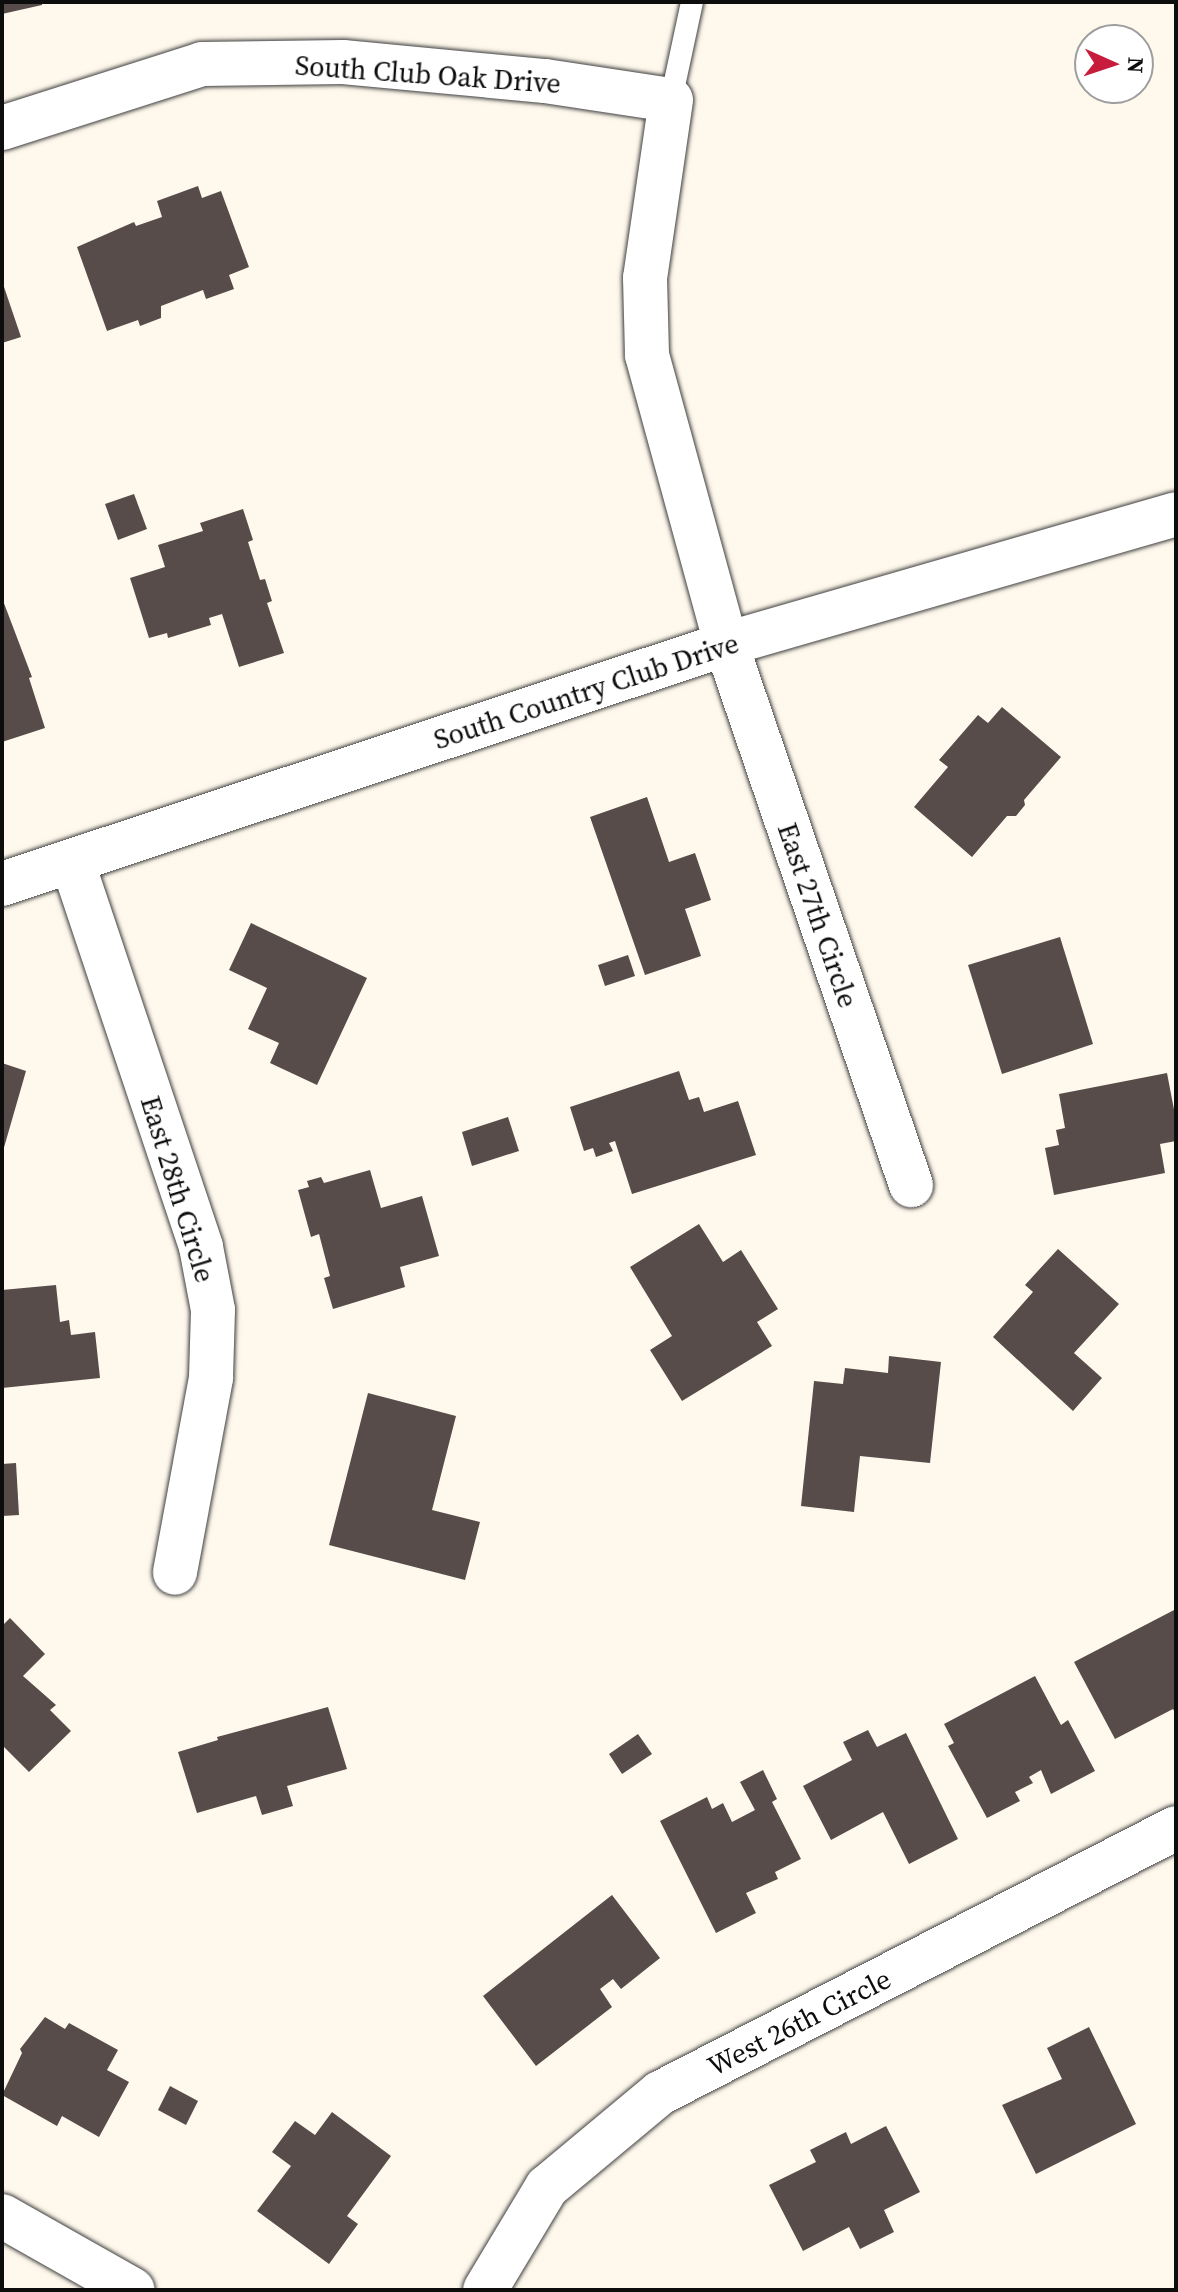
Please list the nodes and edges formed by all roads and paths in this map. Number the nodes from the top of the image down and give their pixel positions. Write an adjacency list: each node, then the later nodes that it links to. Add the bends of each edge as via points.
1 (692, 2): 2 (lane)
2 (671, 100): 3 (street, South Club Oak Drive, via 545,81 343,62 202,64); 5 (street, East 27th Circle, via 645,278 647,355)
3 (2, 128)
4 (1176, 514): 5 (street, South Country Club Drive)
5 (726, 644): 6 (street, South Country Club Drive); 8 (street, East 27th Circle)
6 (72, 861): 7 (street, South Country Club Drive); 9 (street, East 28th Circle, via 201,1247 213,1310 211,1378)
7 (2, 884)
8 (911, 1185)
9 (175, 1573)
10 (1176, 1828): 13 (street, West 26th Circle, via 660,2093 547,2187)
11 (2, 2216): 12 (street)
12 (133, 2290)
13 (485, 2290)

